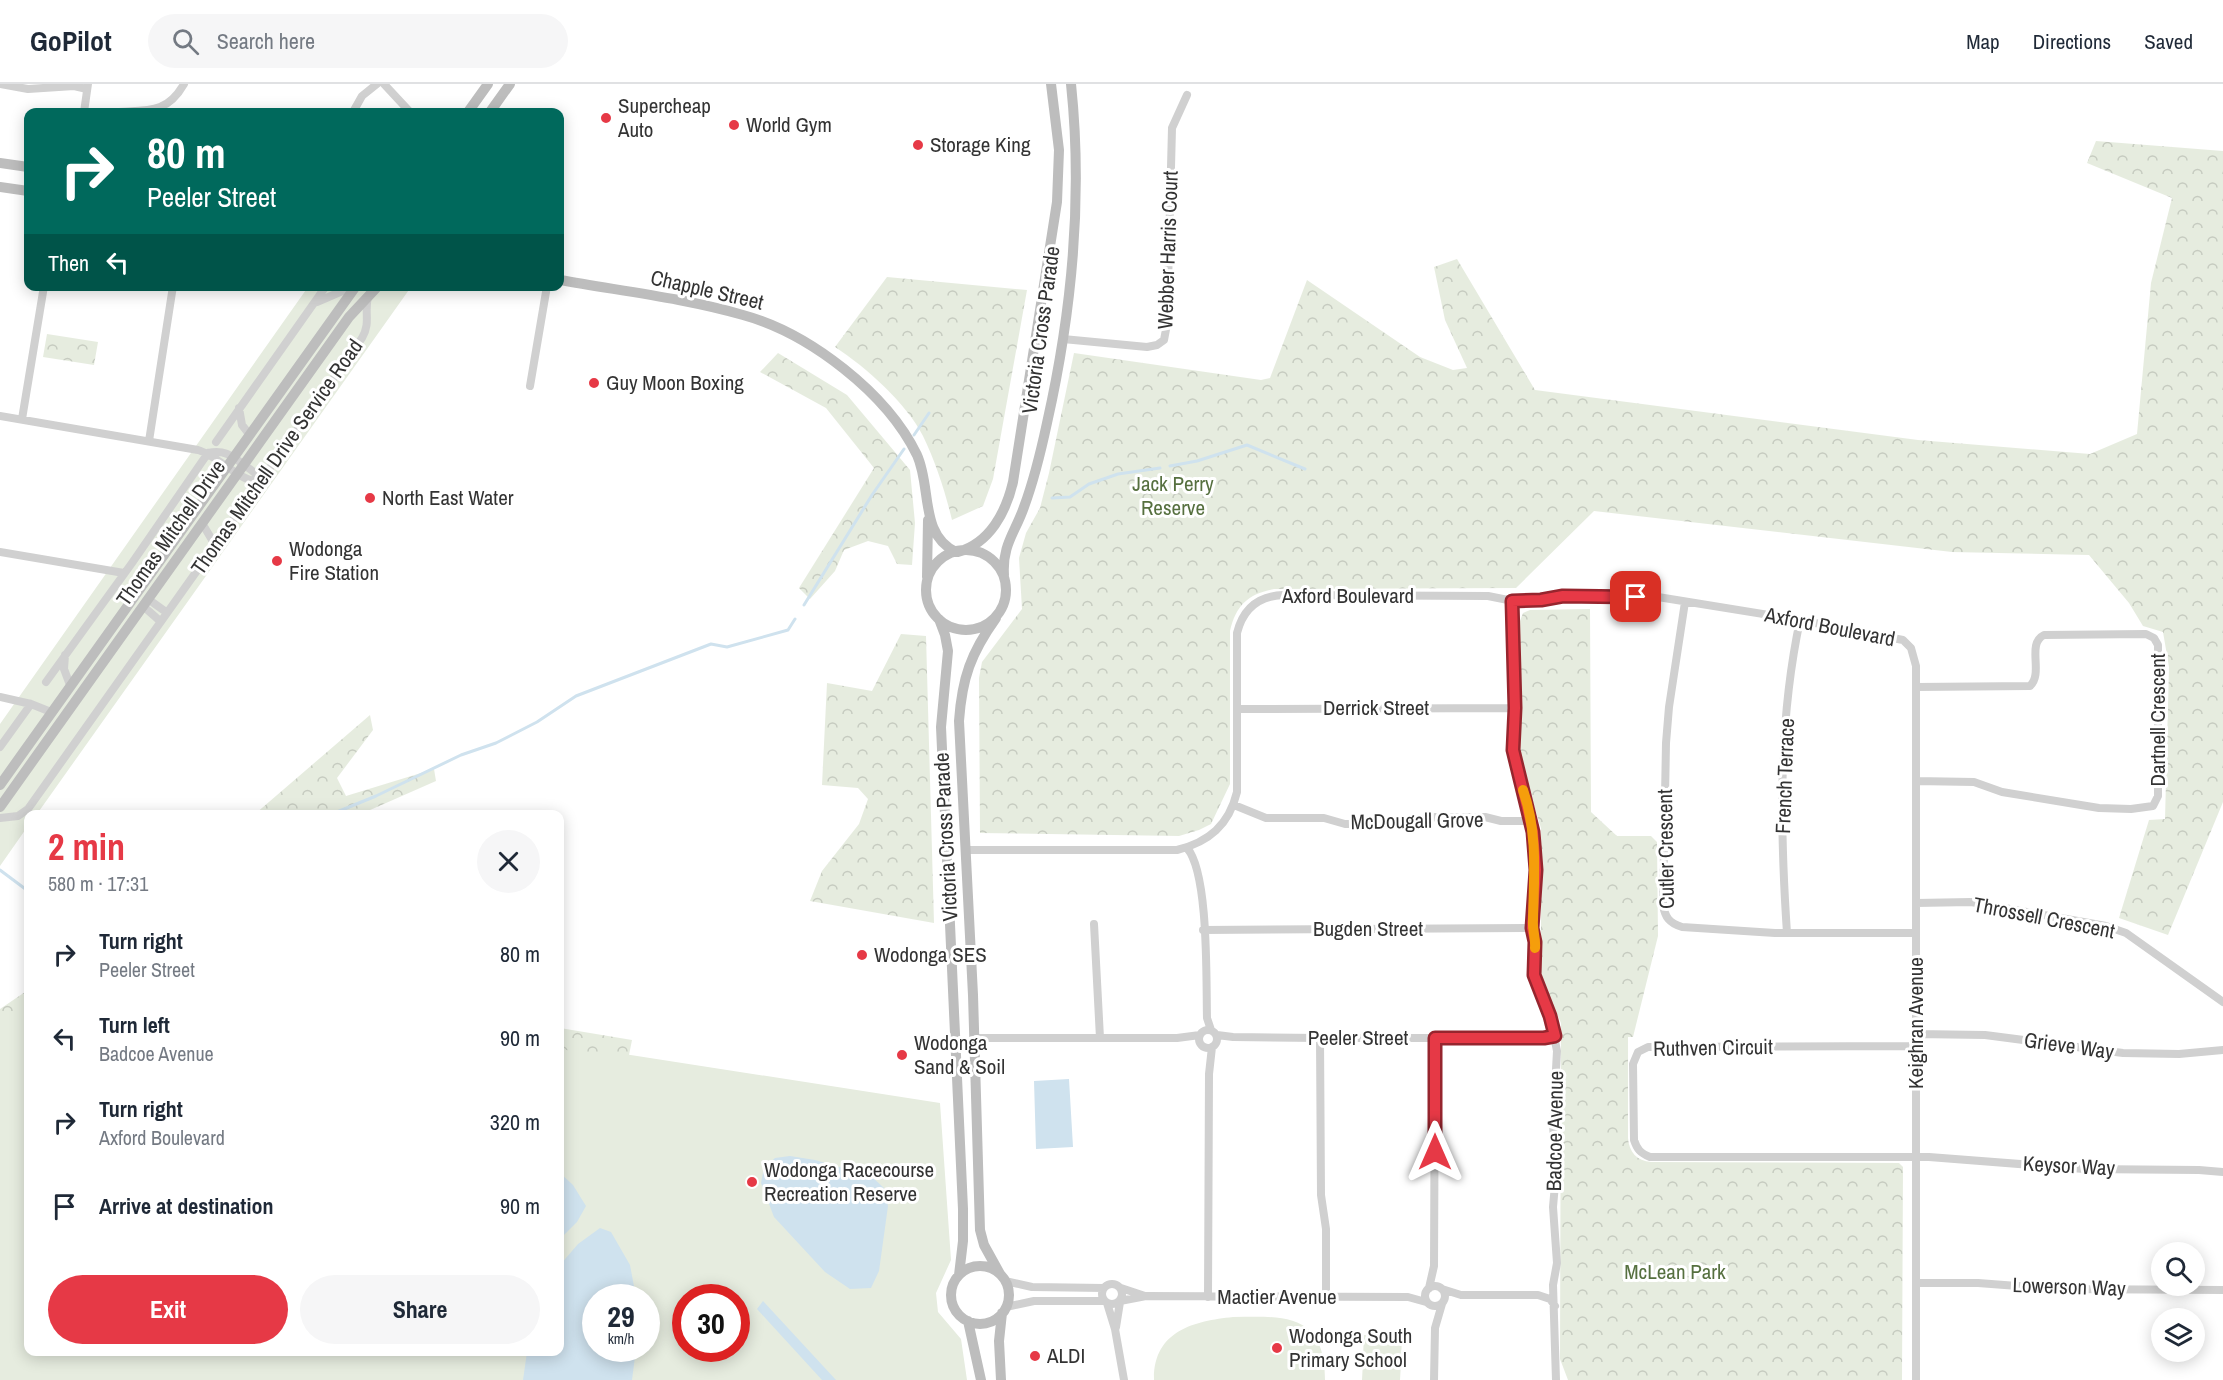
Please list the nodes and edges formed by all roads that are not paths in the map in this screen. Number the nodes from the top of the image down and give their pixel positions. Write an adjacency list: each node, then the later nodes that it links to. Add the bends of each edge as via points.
1 (0, 84): 8 (street, via 28,89)
2 (184, 84): 12 (street, via 170,103)
3 (377, 84): 13 (street, via 362,96)
4 (384, 84): 14 (street)
5 (510, 84): 16 (main road)
6 (1051, 84): 50 (main road, Victoria Cross Parade, via 1059,150 1057,202 1013,482 1005,508 992,528 976,545)
7 (1071, 84): 31 (main road, Victoria Cross Parade, via 1076,202)
8 (88, 86): 11 (street)
9 (486, 86): 15 (main road)
10 (1187, 95): 31 (street, Webber Harris Court, via 1172,128 1164,340 1147,347)
11 (85, 108)
12 (160, 108)
13 (355, 108)
14 (407, 108)
15 (471, 108)
16 (493, 108)
17 (0, 163): 18 (main road)
18 (24, 166)
19 (0, 187): 20 (main road)
20 (24, 191)
21 (564, 281): 46 (main road, Chapple Street, via 746,315 811,347 855,378 901,429 922,469)
22 (43, 291): 35 (street)
23 (173, 291): 38 (street)
24 (322, 291): 30 (street, Thomas Mitchell Drive)
25 (341, 291): 30 (street, Thomas Mitchell Drive)
26 (351, 291): 36 (main road, Thomas Mitchell Drive)
27 (372, 291): 29 (main road, Thomas Mitchell Drive)
28 (546, 291): 32 (street)
29 (368, 295): 37 (main road, Thomas Mitchell Drive); 44 (street, Thomas Mitchell Drive Service Road, via 364,335)
30 (313, 304): 33 (street, Thomas Mitchell Drive)
31 (1063, 339): 52 (main road, Victoria Cross Parade, via 1047,423 1027,499 1006,547)
32 (530, 386)
33 (239, 408): 36 (street, via 242,425); 39 (street, Thomas Mitchell Drive)
34 (0, 416): 35 (street)
35 (22, 419): 38 (street)
36 (249, 434): 37 (main road); 41 (main road, Thomas Mitchell Drive)
37 (263, 437): 43 (main road, Thomas Mitchell Drive)
38 (149, 441): 40 (street)
39 (216, 442)
40 (208, 453): 41 (street); 42 (street); 51 (street, Thomas Mitchell Drive)
41 (234, 455): 42 (main road, Thomas Mitchell Drive); 43 (street)
42 (227, 465): 43 (street); 45 (main road, Thomas Mitchell Drive)
43 (241, 468): 44 (street, via 257,475); 47 (main road, Thomas Mitchell Drive)
44 (259, 481): 48 (street, Thomas Mitchell Drive Service Road)
45 (204, 499): 47 (main road); 54 (main road, Thomas Mitchell Drive)
46 (929, 511): 50 (main road, Chapple Street, via 939,540); 53 (main road, Chapple Street)
47 (202, 523): 48 (street); 57 (main road, Thomas Mitchell Drive)
48 (214, 545): 58 (street, Thomas Mitchell Drive Service Road)
49 (0, 552): 51 (street)
50 (957, 552): 52 (main road, via 974,552 988,558); 53 (main road, via 936,563)
51 (124, 573): 63 (street, Thomas Mitchell Drive)
52 (1004, 575): 59 (main road, via 1006,596)
53 (927, 577): 60 (main road, via 926,597)
54 (135, 595): 57 (main road); 67 (main road, Thomas Mitchell Drive)
55 (1512, 601): 56 (street, Axford Boulevard, via 1563,596 1658,597); 71 (street, Badcoe Avenue); 72 (street, Axford Boulevard, via 1488,596 1266,597 1248,609 1239,624)
56 (1685, 602): 61 (street, Axford Boulevard); 91 (street, Cutler Crescent, via 1666,743 1665,914 1669,921 1682,927)
57 (146, 603): 58 (street); 62 (street); 66 (main road, Thomas Mitchell Drive)
58 (166, 612): 62 (street, Thomas Mitchell Drive Service Road)
59 (996, 618): 60 (main road, via 967,630); 85 (main road, Victoria Cross Parade, via 972,655 962,691 959,720)
60 (939, 619): 86 (main road, Victoria Cross Parade, via 948,651 941,727)
61 (1800, 620): 64 (street, Axford Boulevard, via 1897,638 1911,648); 91 (street, French Terrace, via 1783,751 1781,814)
62 (160, 621): 80 (street, Thomas Mitchell Drive Service Road)
63 (66, 654): 65 (street, Thomas Mitchell Drive); 67 (street, via 64,669)
64 (1916, 666): 68 (street, Keighran Avenue)
65 (46, 682)
66 (87, 684): 67 (main road); 74 (main road, Thomas Mitchell Drive)
67 (70, 686): 73 (main road, Thomas Mitchell Drive)
68 (1916, 687): 76 (street, Keighran Avenue); 76 (street, Dartnell Crescent, via 2030,686 2036,677 2037,640 2044,635 2146,634 2158,645 2158,796 2153,806 2099,808 2002,792 1974,782)
69 (0, 697): 70 (street)
70 (31, 704): 73 (street); 75 (street)
71 (1515, 708): 72 (street, Derrick Street); 83 (street, Badcoe Avenue, via 1513,750)
72 (1238, 709): 78 (street, Axford Boulevard)
73 (51, 712): 74 (main road); 77 (main road, Thomas Mitchell Drive)
74 (65, 715): 79 (main road, Thomas Mitchell Drive)
75 (0, 747)
76 (1916, 781): 87 (street, Keighran Avenue)
77 (0, 785)
78 (1234, 805): 83 (street, McDougall Grove, via 1266,818 1323,818 1345,824 1413,824 1435,817); 84 (street, Axford Boulevard, via 1213,833)
79 (0, 807)
80 (27, 810)
81 (24, 813): 82 (street, Thomas Mitchell Drive Service Road)
82 (0, 818)
83 (1532, 821): 89 (street, Badcoe Avenue, via 1536,870)
84 (1187, 848): 85 (street, Axford Boulevard); 90 (street, via 1201,883)
85 (966, 850): 86 (main road); 93 (main road, Victoria Cross Parade)
86 (946, 851): 94 (main road, Victoria Cross Parade)
87 (1916, 903): 92 (street, Keighran Avenue); 95 (street, Throssell Crescent, via 1971,902 2106,926 2126,933)
88 (1094, 924): 99 (street)
89 (1532, 928): 90 (street, Bugden Street); 97 (street, Badcoe Avenue, via 1534,975)
90 (1203, 930): 102 (street)
91 (1787, 933): 92 (street, Cutler Crescent)
92 (1916, 933): 96 (street, Keighran Avenue)
93 (973, 995): 94 (main road); 98 (main road, Victoria Cross Parade)
94 (953, 996): 108 (main road, Victoria Cross Parade, via 963,1209)
95 (2223, 1002)
96 (1916, 1034): 103 (street, Keighran Avenue); 104 (street, Grieve Way, via 1985,1035 2123,1053)
97 (1555, 1036): 101 (street, Peeler Street); 125 (street, Badcoe Avenue)
98 (974, 1038): 99 (street, Peeler Street); 109 (main road, Victoria Cross Parade, via 980,1230 984,1245)
99 (1100, 1038): 102 (street, Peeler Street)
100 (1320, 1038): 101 (street, Peeler Street); 102 (street, Peeler Street); 119 (street)
101 (1435, 1038): 107 (street)
102 (1208, 1039): 118 (street)
103 (1916, 1046): 105 (street, Keighran Avenue); 105 (street, Ruthven Circuit, via 1648,1047 1635,1057 1633,1076 1634,1140 1642,1154 1650,1157)
104 (2223, 1050)
105 (1916, 1157): 106 (street, Keysor Way, via 2084,1169); 110 (street, Keighran Avenue)
106 (2223, 1172)
107 (1434, 1266): 113 (street); 114 (street)
108 (959, 1275): 109 (main road, via 975,1266 985,1266); 127 (main road, via 951,1291 952,1300)
109 (1003, 1277): 111 (street, via 1032,1287); 126 (main road, via 1009,1294)
110 (1916, 1283): 115 (street, Lowerson Way); 135 (street, Keighran Avenue)
111 (1104, 1288): 112 (street, via 1112,1284); 122 (street)
112 (1121, 1288): 117 (street, Mactier Avenue); 121 (street)
113 (1441, 1289): 114 (street, via 1433,1286); 116 (street); 124 (street, via 1445,1295)
114 (1427, 1290): 120 (street, Mactier Avenue); 123 (street)
115 (2223, 1290)
116 (1461, 1295): 124 (street); 125 (street, via 1538,1295 1550,1299)
117 (1146, 1296): 118 (street, Mactier Avenue); 121 (street, Mactier Avenue)
118 (1208, 1297): 119 (street, Mactier Avenue)
119 (1326, 1297): 120 (street, Mactier Avenue)
120 (1408, 1297): 123 (street, Mactier Avenue)
121 (1120, 1301): 122 (street, via 1113,1305); 129 (street)
122 (1105, 1302): 126 (street, via 1034,1301); 129 (street)
123 (1427, 1303): 124 (street, via 1436,1307); 128 (street)
124 (1443, 1303): 128 (street)
125 (1555, 1306): 134 (street, Badcoe Avenue)
126 (1004, 1310): 127 (main road, via 990,1322); 131 (main road, via 999,1341)
127 (968, 1321): 130 (main road)
128 (1435, 1328): 133 (street)
129 (1115, 1329): 132 (street)
130 (981, 1380)
131 (1001, 1380)
132 (1124, 1380)
133 (1434, 1380)
134 (1556, 1380)
135 (1916, 1380)

